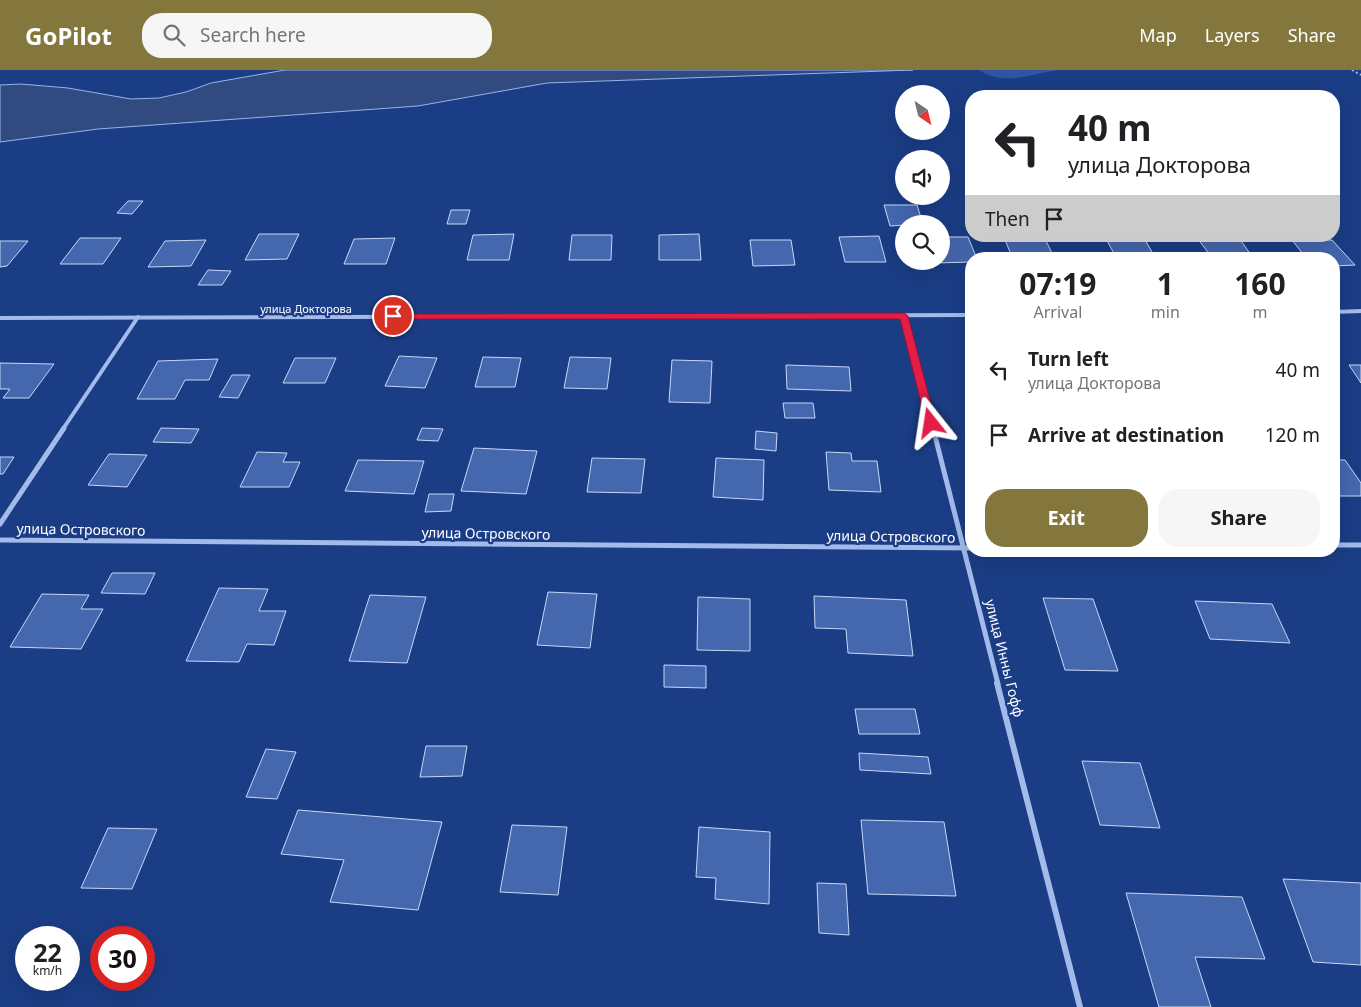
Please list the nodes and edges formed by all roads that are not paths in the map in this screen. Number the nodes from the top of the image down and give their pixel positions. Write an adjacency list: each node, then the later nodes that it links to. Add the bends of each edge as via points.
1 (1361, 311): 2 (street)
2 (1340, 312)
3 (965, 315): 4 (street, улица Докторова)
4 (904, 316): 5 (street, улица Докторова); 11 (street, улица Инны Гофф)
5 (138, 317): 6 (street, улица Докторова); 7 (street)
6 (0, 318)
7 (0, 524)
8 (0, 540): 11 (street, улица Островского)
9 (1340, 545): 10 (street)
10 (1361, 545)
11 (964, 548): 12 (street, улица Инны Гофф)
12 (965, 552)
13 (966, 557): 14 (street, улица Инны Гофф)
14 (1080, 1007)

